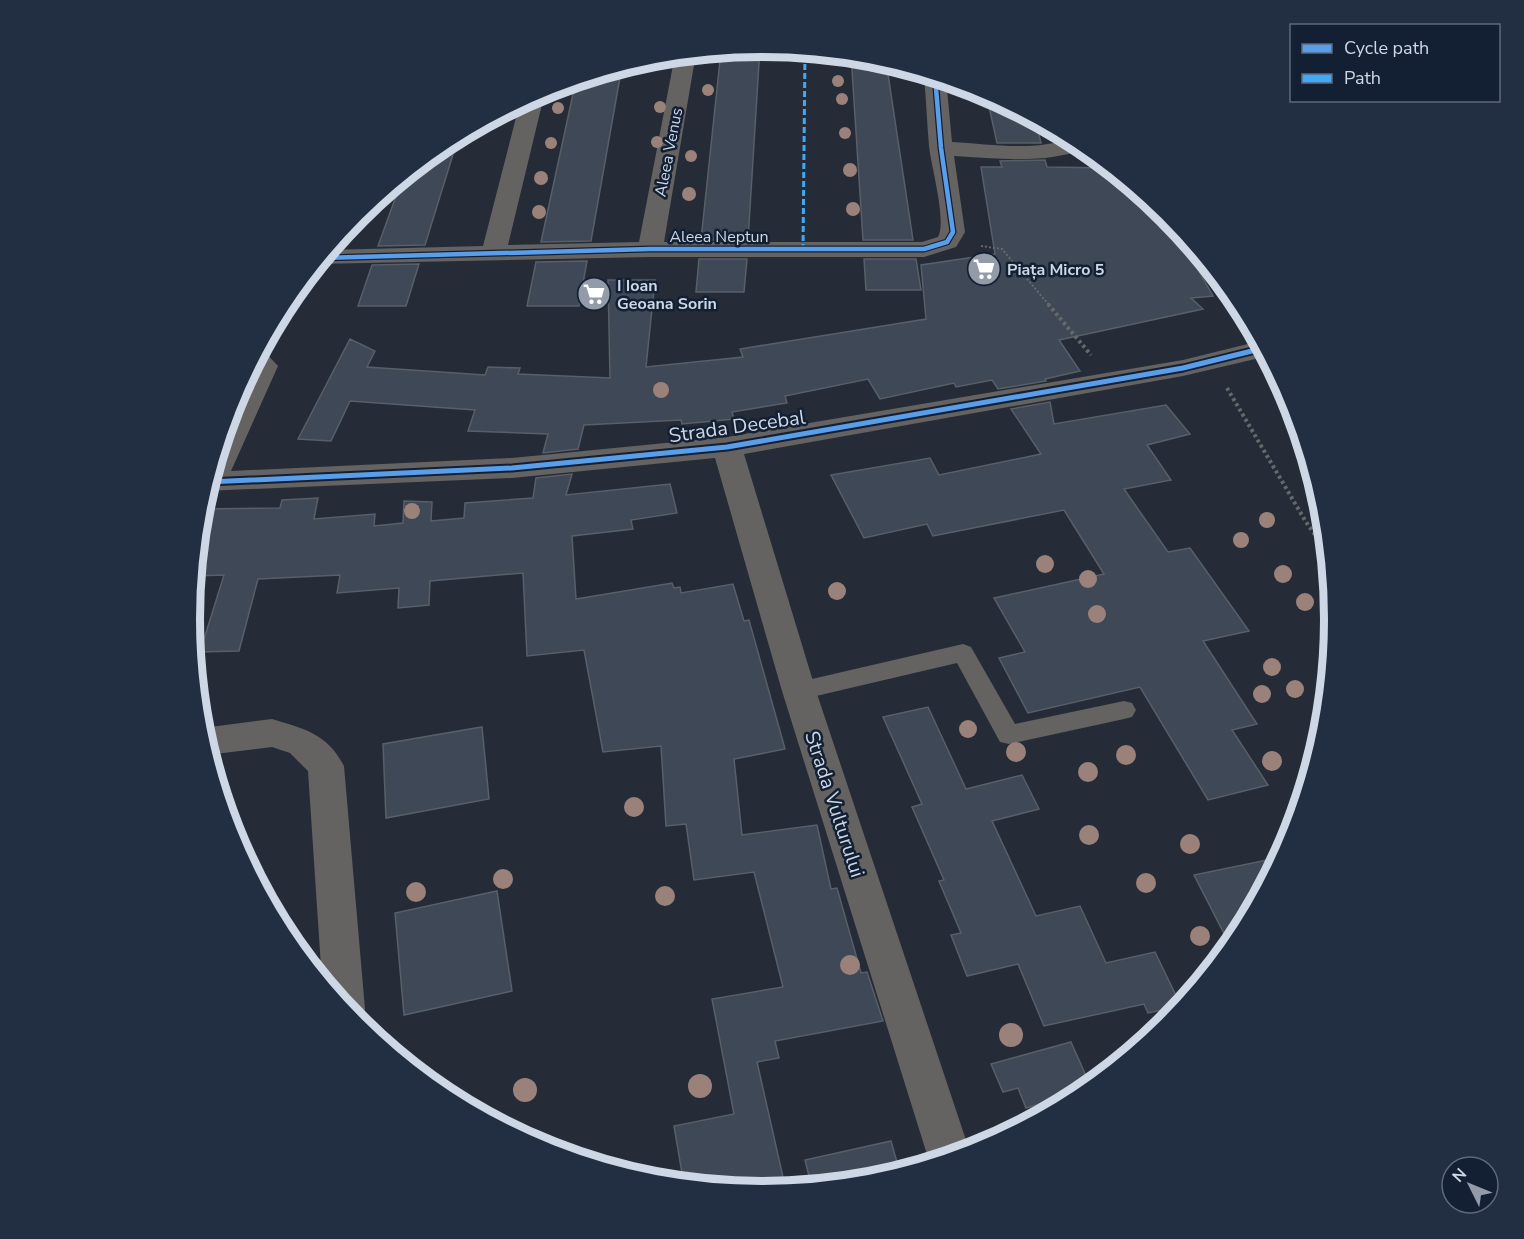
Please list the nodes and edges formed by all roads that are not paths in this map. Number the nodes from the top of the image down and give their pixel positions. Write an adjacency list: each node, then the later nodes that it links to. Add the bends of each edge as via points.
1 (684, 63): 6 (street, Aleea Venus)
2 (935, 84): 4 (street)
3 (530, 107): 8 (street)
4 (941, 148): 5 (street); 6 (street, Aleea Neptun, via 952,216 953,232 947,242 903,250)
5 (1069, 148)
6 (650, 249): 8 (street, Aleea Neptun)
7 (336, 253): 8 (street, Aleea Neptun)
8 (494, 253)
9 (1256, 351): 12 (street, Strada Decebal, via 1183,368)
10 (262, 364): 11 (street)
11 (228, 441)
12 (727, 447): 13 (street, Strada Decebal, via 512,468); 14 (street, Strada Vulturului)
13 (217, 482)
14 (799, 691): 15 (lane, via 963,653 1009,735); 18 (street, Strada Vulturului)
15 (1124, 710)
16 (213, 741): 17 (street, via 272,733 303,743 326,766)
17 (343, 994)
18 (948, 1150)

